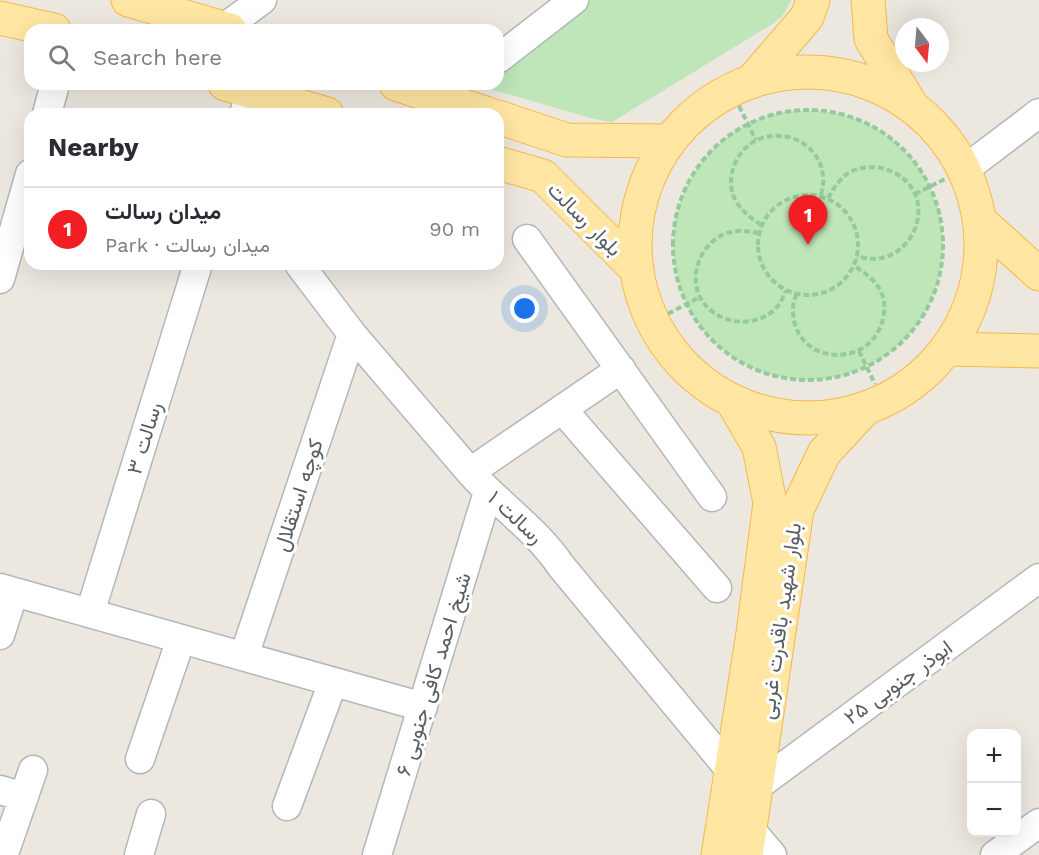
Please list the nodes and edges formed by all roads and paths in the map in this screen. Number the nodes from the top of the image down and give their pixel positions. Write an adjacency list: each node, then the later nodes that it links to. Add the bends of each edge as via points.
1 (128, 0): 8 (main road)
2 (262, 0): 9 (street)
3 (574, 0): 10 (street)
4 (813, 0): 11 (main road, via 807,17)
5 (868, 0): 15 (main road, via 871,39)
6 (0, 18): 7 (main road)
7 (27, 24)
8 (210, 24)
9 (233, 24)
10 (504, 54)
11 (742, 86): 15 (main road, via 784,74 818,73 852,78); 21 (path); 23 (main road, via 698,112)
12 (53, 90): 16 (street)
13 (414, 90): 18 (main road)
14 (240, 97): 17 (main road)
15 (913, 107): 25 (main road, via 942,135)
16 (49, 108)
17 (296, 108)
18 (470, 108)
19 (1039, 113): 25 (street)
20 (504, 119): 23 (main road, via 567,140)
21 (749, 124): 22 (path); 26 (path, via 789,111 842,115 890,137 909,155); 45 (path, via 718,144 700,164 676,212 673,264)
22 (756, 140): 29 (path, via 774,135 792,137 807,146 819,160 824,177); 32 (path, via 742,151 733,166 731,184 735,201)
23 (669, 141): 37 (main road, via 640,202 634,236)
24 (504, 165): 37 (main road, بلوار رسالت, via 543,176)
25 (964, 170): 26 (path); 31 (main road)
26 (930, 187): 27 (path); 51 (path, via 942,227 944,253 939,279 916,327 898,346)
27 (915, 194): 30 (path, via 904,179 888,169 870,167 852,171 837,182); 35 (path, via 919,211 916,229 907,244 892,255 875,259)
28 (24, 195): 41 (street)
29 (821, 196): 30 (path); 32 (path, via 804,194 786,199 771,209)
30 (828, 198): 35 (path, via 854,222 859,239)
31 (980, 221): 40 (main road); 48 (main road, via 976,289 964,321)
32 (761, 225): 33 (path)
33 (759, 233): 42 (path, via 762,267); 44 (path, via 740,230 722,235 707,246 698,261 696,280)
34 (527, 239): 52 (street)
35 (857, 257): 36 (path)
36 (854, 266): 43 (path, via 830,290); 49 (path, via 870,275 881,290 885,307 883,325 874,341)
37 (636, 269): 46 (main road)
38 (196, 270): 61 (street, رسالت ۳)
39 (304, 270): 47 (street, رسالت ۱)
40 (1039, 274)
41 (0, 279)
42 (786, 291): 43 (path); 44 (path, via 763,318 746,323 712,312)
43 (796, 294): 49 (path, via 793,312 797,329 808,344 824,354 842,356)
44 (700, 297): 45 (path)
45 (686, 304): 46 (path); 51 (path, via 706,335 726,353 773,376 800,381 826,379)
46 (652, 322): 53 (main road, via 685,368)
47 (352, 334): 56 (street, رسالت ۱); 64 (street, کوچه استقلال)
48 (946, 350): 50 (main road); 54 (main road, via 918,379)
49 (859, 351): 51 (path)
50 (1039, 351)
51 (867, 366): 54 (path)
52 (621, 369): 55 (street); 57 (street)
53 (732, 401): 54 (main road, via 764,413 798,418 831,417); 69 (main road, بلوار شهید باقدرت غربی, via 759,447 770,503 753,633)
54 (874, 405): 69 (main road, بلوار شهید باقدرت غربی, via 824,453 797,510)
55 (562, 409): 56 (street); 59 (street)
56 (479, 482): 66 (street, شیخ احمد کافی جنوبی ۶); 69 (street, رسالت ۱, via 546,545)
57 (712, 497)
58 (1039, 578): 69 (street, ابوذر جنوبی ۲۵)
59 (717, 588)
60 (7, 590): 61 (street); 62 (street)
61 (90, 613): 63 (street)
62 (0, 635)
63 (181, 639): 64 (street); 67 (street)
64 (244, 656): 65 (street)
65 (333, 682): 66 (street); 71 (street)
66 (423, 707): 77 (street, شیخ احمد کافی جنوبی ۶)
67 (140, 759)
68 (33, 770): 70 (street)
69 (743, 779): 74 (main road, بلوار شهید باقدرت غربی); 78 (main road, بلوار شهید باقدرت غربی)
70 (12, 794): 75 (street)
71 (287, 807)
72 (151, 813): 76 (street)
73 (1039, 823): 80 (street)
74 (748, 842): 79 (street)
75 (6, 848)
76 (139, 855)
77 (377, 855)
78 (718, 855)
79 (772, 855)
80 (995, 855)

